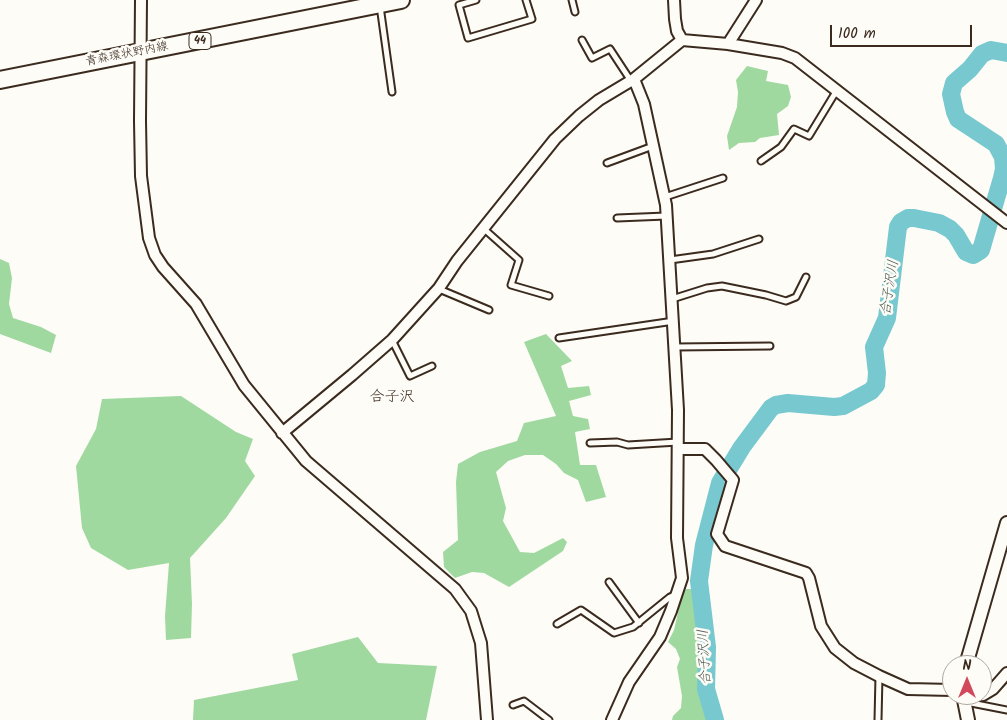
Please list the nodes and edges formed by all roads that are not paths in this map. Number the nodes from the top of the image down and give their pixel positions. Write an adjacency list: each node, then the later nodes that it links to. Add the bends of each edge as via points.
1 (140, 0): 13 (street)
2 (400, 0): 8 (main road, 青森環状野内線 / 44)
3 (476, 0): 4 (lane, via 459,5 468,38 532,20)
4 (526, 0)
5 (572, 0): 9 (lane)
6 (674, 0): 11 (street, via 677,30)
7 (756, 0): 12 (street)
8 (380, 4): 13 (main road, 青森環状野内線 / 44); 17 (lane)
9 (575, 12)
10 (582, 40): 15 (lane, via 592,58 610,50)
11 (682, 40): 12 (street); 15 (street)
12 (728, 44): 16 (street, via 795,58)
13 (141, 53): 14 (main road, 青森環状野内線 / 44); 40 (street, via 141,176 149,238 155,255 196,304 244,386)
14 (0, 80)
15 (633, 80): 18 (street, via 644,104); 26 (street, via 599,100 555,139)
16 (837, 90): 19 (lane, via 809,136 794,129 780,147); 25 (street)
17 (392, 92)
18 (653, 146): 20 (lane); 22 (street)
19 (761, 161)
20 (607, 163)
21 (723, 178): 22 (lane)
22 (664, 197): 23 (street)
23 (667, 216): 24 (lane); 28 (street)
24 (617, 218)
25 (1007, 223)
26 (483, 228): 30 (street); 31 (lane, via 519,260 511,284)
27 (759, 239): 28 (lane, via 713,254)
28 (670, 260): 32 (street)
29 (806, 277): 32 (lane, via 796,297 786,302 722,286)
30 (439, 288): 33 (lane); 36 (street)
31 (548, 296)
32 (672, 299): 34 (street)
33 (489, 310)
34 (674, 321): 35 (lane); 38 (street)
35 (559, 338)
36 (392, 340): 39 (lane, via 410,376); 40 (street)
37 (770, 346): 38 (lane)
38 (675, 347): 42 (street)
39 (432, 366)
40 (282, 433): 57 (street, via 306,461 455,589 471,611 481,643)
41 (590, 443): 42 (lane)
42 (678, 445): 45 (street, via 677,538 682,578); 50 (street, via 705,449 731,477 717,534 725,546 806,572 822,626 835,648)
43 (1007, 523): 48 (street)
44 (608, 582): 46 (lane)
45 (677, 595): 46 (lane, via 670,597); 59 (street, via 660,637 629,682)
46 (639, 623): 47 (lane, via 614,633 581,610)
47 (557, 624)
48 (969, 655)
49 (1007, 673): 52 (street)
50 (878, 676): 51 (street, via 908,689); 60 (lane)
51 (942, 690)
52 (992, 690)
53 (513, 705): 58 (lane, via 524,702)
54 (965, 705): 61 (street)
55 (989, 705): 56 (lane)
56 (1007, 710)
57 (488, 720)
58 (549, 720)
59 (612, 720)
60 (878, 720)
61 (968, 720)

